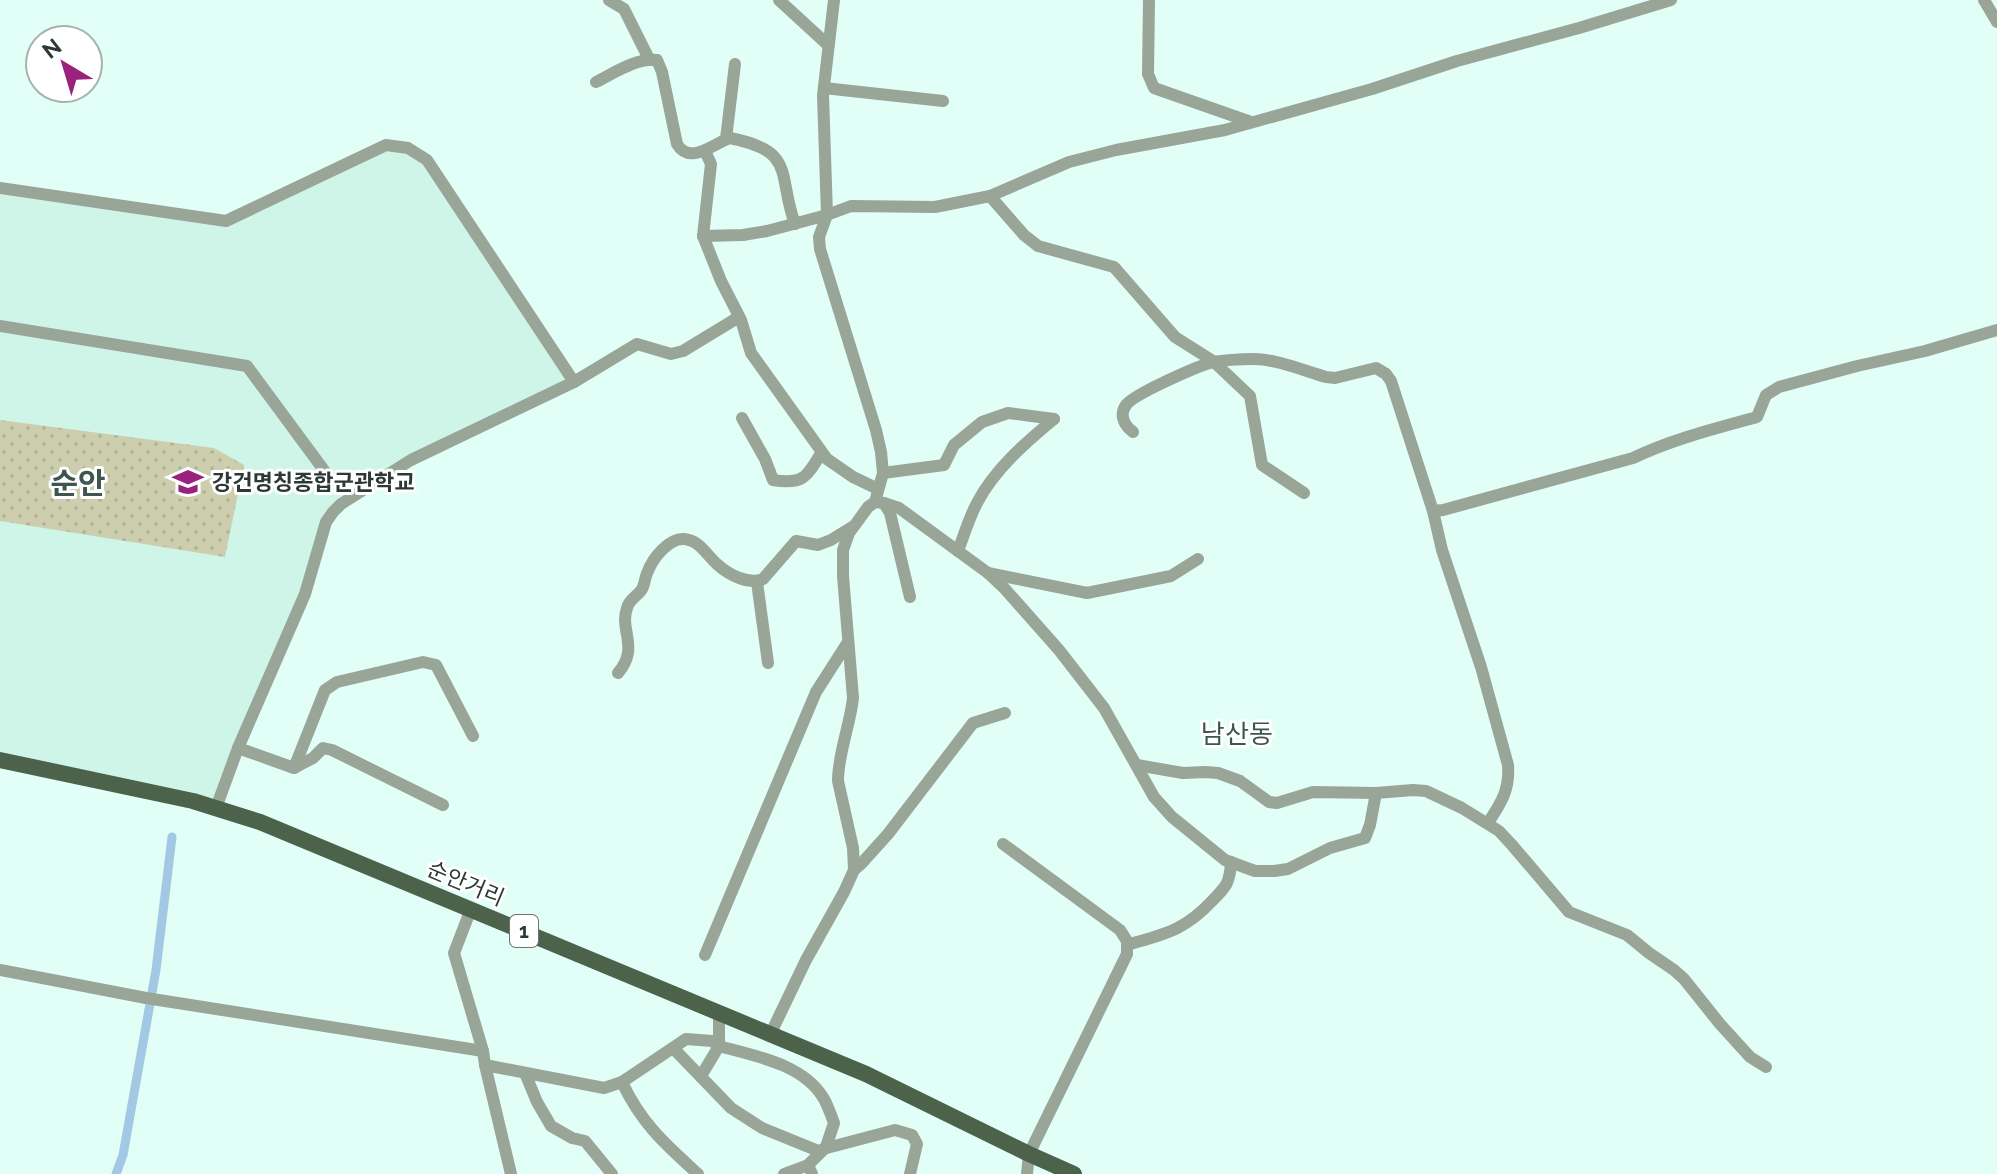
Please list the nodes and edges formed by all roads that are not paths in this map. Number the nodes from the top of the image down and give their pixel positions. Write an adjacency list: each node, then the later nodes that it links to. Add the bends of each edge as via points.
1 (609, 0): 9 (street, via 624,9)
2 (779, 0): 8 (street)
3 (834, 0): 8 (street)
4 (1149, 0): 14 (street, via 1148,74 1154,88)
5 (1671, 0): 14 (street)
6 (1984, 0): 7 (street)
7 (1997, 22)
8 (828, 45): 12 (street)
9 (649, 59): 11 (street); 16 (street, via 657,60 662,72 677,144 687,153)
10 (735, 64): 15 (street)
11 (596, 82)
12 (824, 88): 13 (street); 19 (street)
13 (943, 101)
14 (1251, 122): 18 (street, via 1069,162)
15 (726, 139): 16 (street); 20 (street, via 764,149 782,165)
16 (705, 151): 21 (street, via 711,164)
17 (0, 188): 26 (street, via 226,221 386,145 408,148 427,160)
18 (990, 196): 19 (street, via 935,207 851,206); 25 (street, via 1038,246 1114,267 1175,337)
19 (827, 215): 20 (street); 30 (street, via 819,237 822,261 876,430)
20 (795, 224): 21 (street, via 743,235)
21 (703, 236): 22 (street)
22 (739, 317): 26 (street, via 683,351 671,354 637,344); 29 (street, via 751,353)
23 (0, 326): 31 (street, via 247,366)
24 (1997, 330): 35 (street, via 1779,387 1766,395 1757,417 1633,458)
25 (1213, 361): 28 (street, via 1129,402 1123,418); 33 (street, via 1250,396 1262,465); 35 (street, via 1266,360 1335,378 1382,370 1391,381)
26 (574, 382): 47 (street, via 411,460 333,512 305,594)
27 (742, 418): 29 (street, via 773,480 799,481)
28 (1133, 432)
29 (821, 453): 32 (street)
30 (883, 473): 32 (street); 37 (street, via 944,465 954,445 982,422 1008,413 1054,419 992,479)
31 (329, 477)
32 (878, 489): 34 (street)
33 (1304, 493)
34 (880, 502): 36 (street, via 868,507); 37 (street, via 899,508); 41 (street, via 890,513)
35 (1433, 511): 54 (street, via 1508,765 1505,795)
36 (855, 525): 40 (street, via 818,545 796,541); 42 (street, via 843,550)
37 (958, 551): 39 (street)
38 (1198, 559): 39 (street, via 1171,576 1087,593)
39 (988, 573): 49 (street, via 1098,699)
40 (757, 582): 43 (street); 44 (street, via 727,572 698,545 682,539 663,548 642,589 627,604 628,657)
41 (910, 597)
42 (848, 641): 57 (street, via 853,698 838,781); 60 (street, via 816,692)
43 (768, 663)
44 (618, 673)
45 (1005, 713): 57 (street, via 973,723)
46 (473, 736): 50 (street, via 436,665 423,662 337,682 325,690)
47 (238, 748): 50 (street); 53 (street)
48 (0, 760): 53 (main road, 순안거리 / 1)
49 (1137, 765): 51 (street, via 1218,773 1277,803 1313,792); 56 (street, via 1161,806)
50 (294, 768): 52 (street, via 323,748 332,750)
51 (1376, 793): 54 (street, via 1426,791); 56 (street, via 1365,838 1288,869 1255,871)
52 (443, 805)
53 (216, 808): 58 (main road, 순안거리 / 1)
54 (1488, 823): 67 (street, via 1569,912 1627,935 1674,970 1750,1057)
55 (1003, 844): 59 (street, via 1120,930)
56 (1231, 862): 59 (street, via 1228,885 1198,916)
57 (854, 870): 63 (street)
58 (471, 909): 62 (main road, 순안거리 / 1); 66 (street, via 454,953)
59 (1127, 945): 72 (street)
60 (705, 955)
61 (0, 970): 66 (street)
62 (719, 1013): 63 (main road, 순안거리 / 1); 64 (street)
63 (771, 1033): 72 (main road, 순안거리 / 1)
64 (719, 1046): 65 (street, via 686,1039); 69 (street); 71 (street, via 777,1062 809,1081 834,1123)
65 (673, 1048): 69 (street); 70 (street)
66 (484, 1058): 68 (street); 74 (street)
67 (1766, 1067)
68 (525, 1073): 70 (street, via 604,1088); 75 (street, via 551,1126 585,1141)
69 (701, 1076): 71 (street, via 731,1108 762,1128)
70 (622, 1082): 76 (street, via 656,1136)
71 (822, 1150): 73 (street); 78 (street, via 895,1130 912,1135 917,1144)
72 (1029, 1154): 79 (street); 80 (main road, 순안거리 / 1); 81 (main road, 순안거리 / 1)
73 (810, 1169): 77 (street)
74 (511, 1174)
75 (612, 1174)
76 (698, 1174)
77 (784, 1174)
78 (910, 1174)
79 (1027, 1174)
80 (1054, 1174)
81 (1074, 1174)

